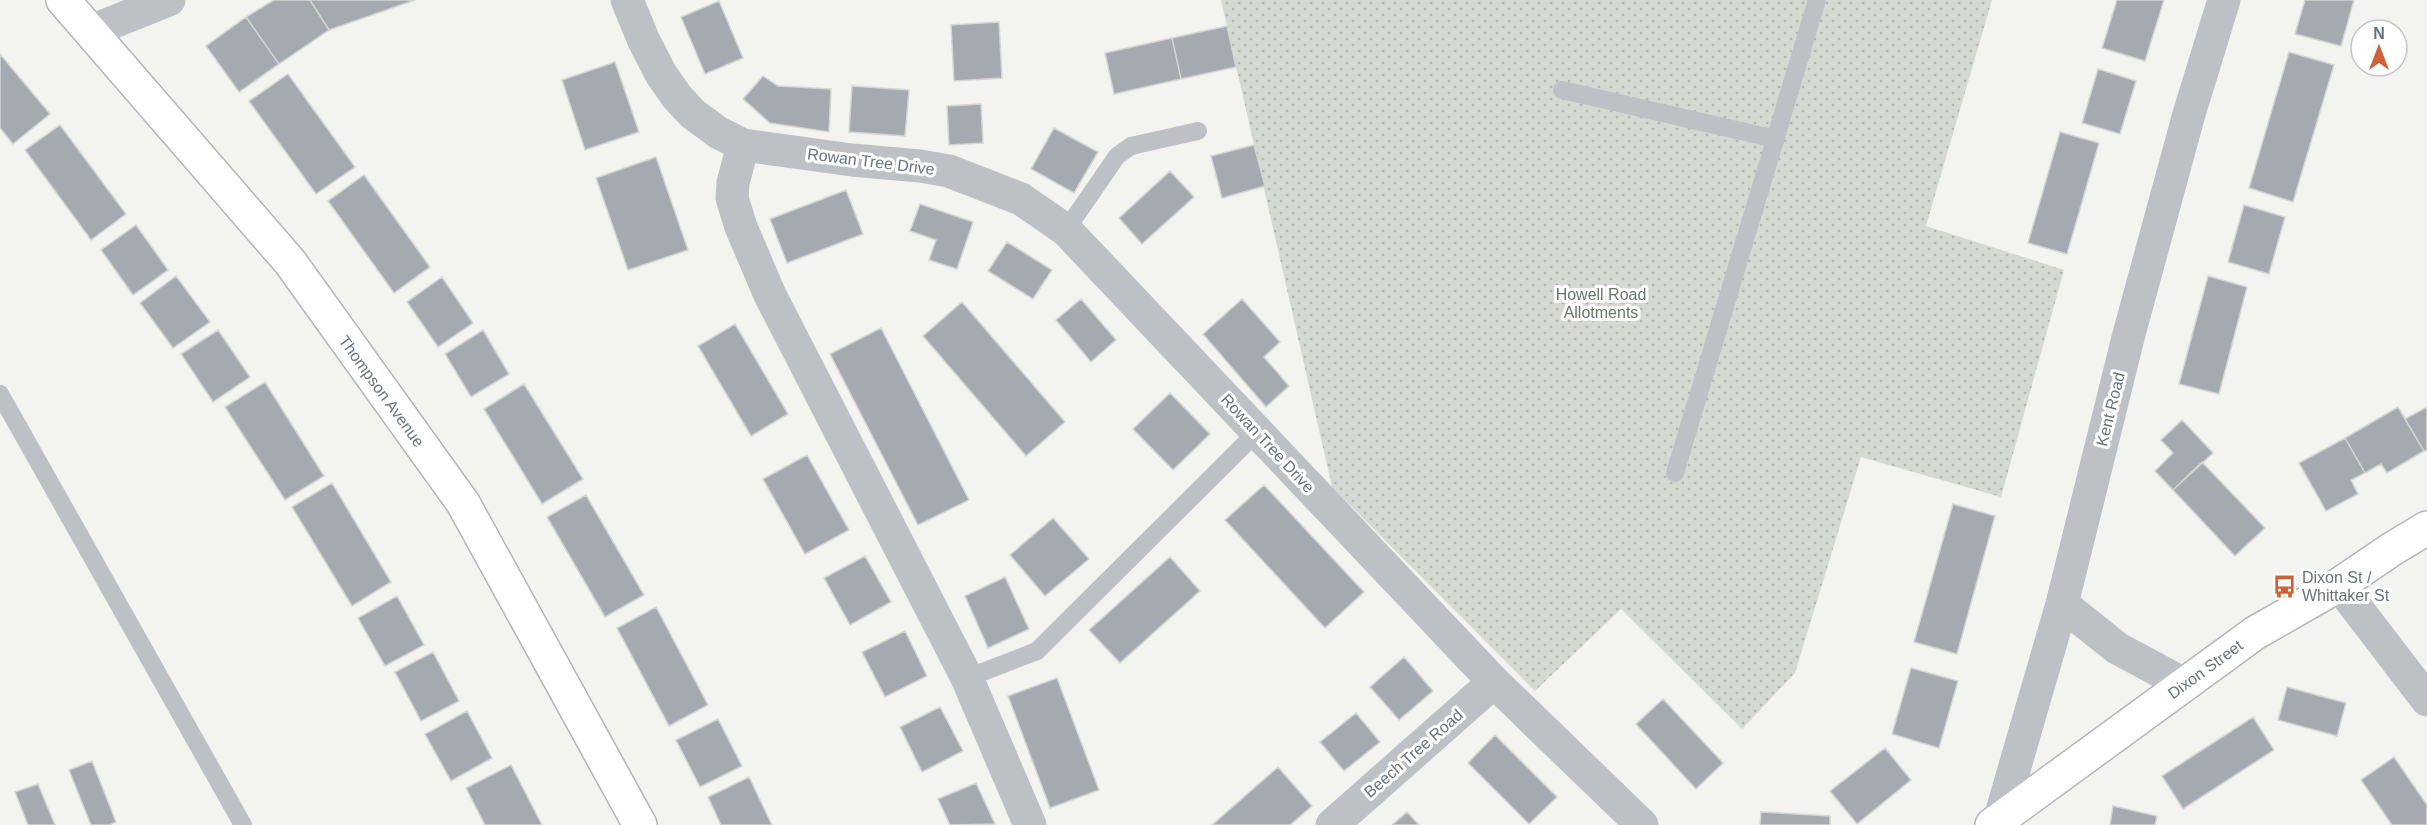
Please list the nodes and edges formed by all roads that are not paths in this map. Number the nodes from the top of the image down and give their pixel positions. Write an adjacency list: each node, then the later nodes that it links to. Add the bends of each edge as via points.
1 (63, 0): 6 (main road, Thompson Avenue)
2 (169, 0): 6 (street)
3 (627, 0): 10 (street, via 661,74 677,97 702,120)
4 (1817, 0): 9 (lane)
5 (2224, 0): 17 (street, Kent Road, via 2132,323)
6 (91, 31): 24 (main road, Thompson Avenue, via 290,262 463,503)
7 (1562, 90): 9 (lane)
8 (1198, 131): 11 (lane, via 1131,146 1117,156)
9 (1776, 139): 14 (lane)
10 (743, 145): 11 (street, Rowan Tree Drive, via 949,171 1021,199); 18 (street, via 732,198 741,227 770,295)
11 (1066, 230): 13 (street, Rowan Tree Drive)
12 (0, 394): 23 (lane)
13 (1257, 432): 18 (lane, via 1037,651); 19 (street, Rowan Tree Drive)
14 (1675, 473)
15 (2427, 528): 16 (main road, Dixon Street)
16 (2339, 585): 20 (main road, Dixon Street, via 2255,633); 21 (street)
17 (2062, 604): 20 (street, via 2117,648); 22 (street, Kent Road)
18 (967, 678): 25 (street)
19 (1494, 682): 26 (street, Beech Tree Road); 27 (street, Rowan Tree Drive)
20 (2184, 684): 22 (main road, Dixon Street)
21 (2427, 700)
22 (1999, 823)
23 (243, 825)
24 (640, 825)
25 (1030, 825)
26 (1332, 825)
27 (1642, 825)

